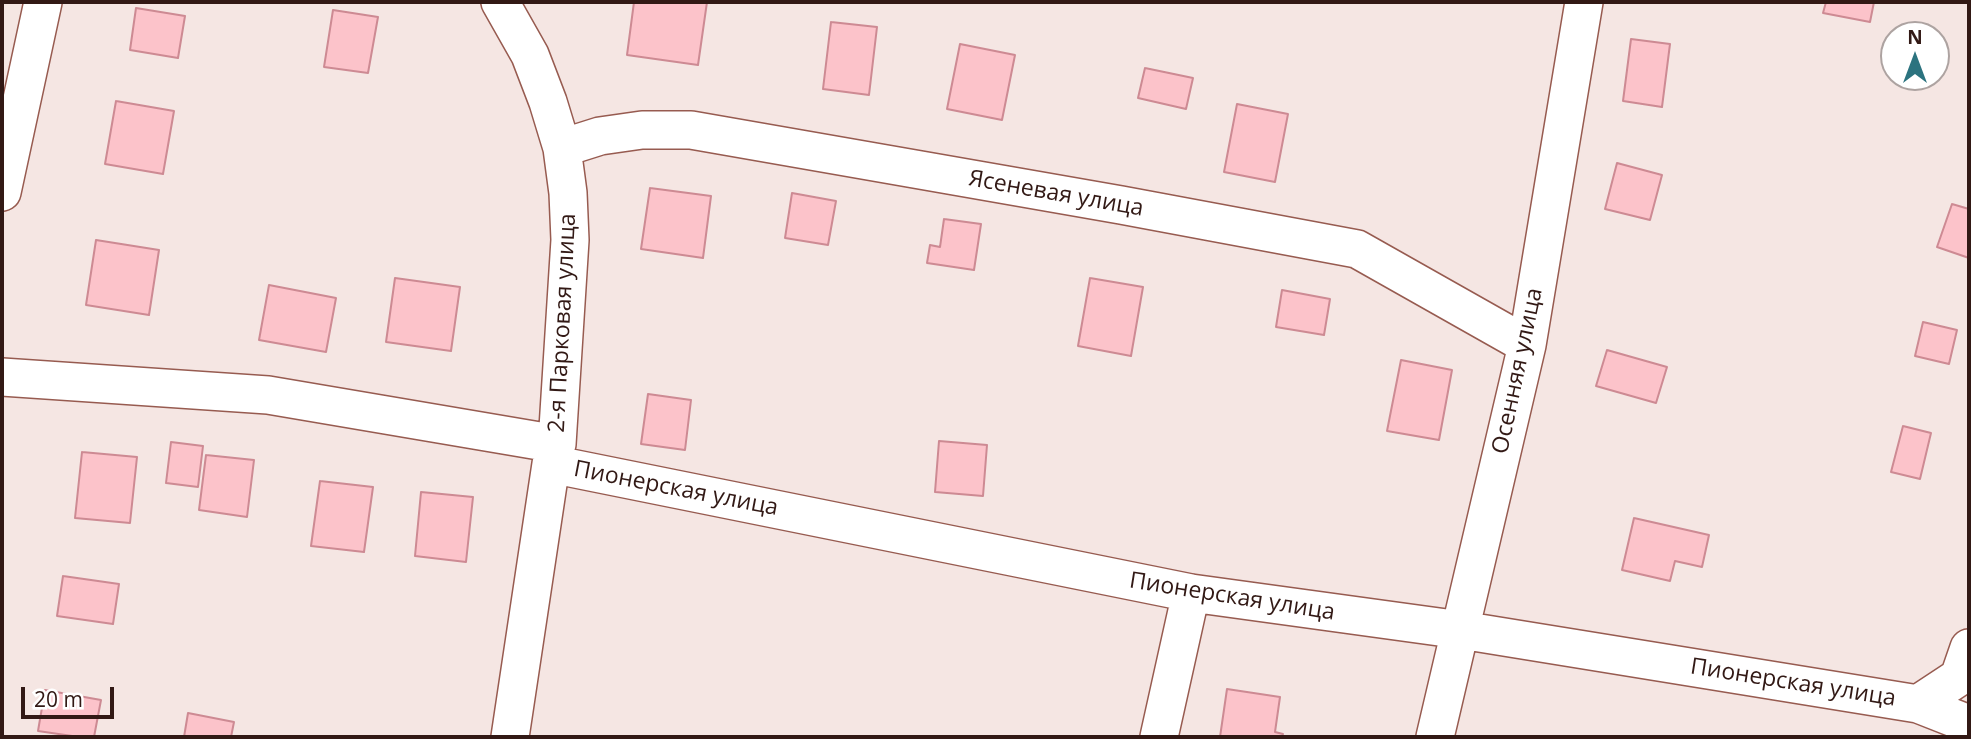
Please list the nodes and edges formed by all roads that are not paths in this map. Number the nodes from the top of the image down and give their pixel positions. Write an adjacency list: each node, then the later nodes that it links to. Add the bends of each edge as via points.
1 (43, 2): 5 (street)
2 (499, 2): 4 (street, 2-я Парковая улица, via 530,55)
3 (1584, 2): 6 (street, Осенняя улица)
4 (562, 148): 6 (street, Ясеневая улица, via 642,130 691,130 1357,249); 8 (street, 2-я Парковая улица, via 570,240)
5 (2, 192)
6 (1527, 345): 10 (street, Осенняя улица)
7 (2, 377): 8 (street, Пионерская улица, via 268,395)
8 (554, 454): 9 (street, Пионерская улица); 14 (street, 2-я Парковая улица)
9 (1191, 593): 10 (street, Пионерская улица); 15 (street)
10 (1461, 630): 12 (street, Пионерская улица); 16 (street, Осенняя улица)
11 (1964, 663): 12 (street, Пионерская улица)
12 (1918, 704): 13 (street, Пионерская улица)
13 (1969, 724)
14 (510, 737)
15 (1159, 737)
16 (1436, 737)

